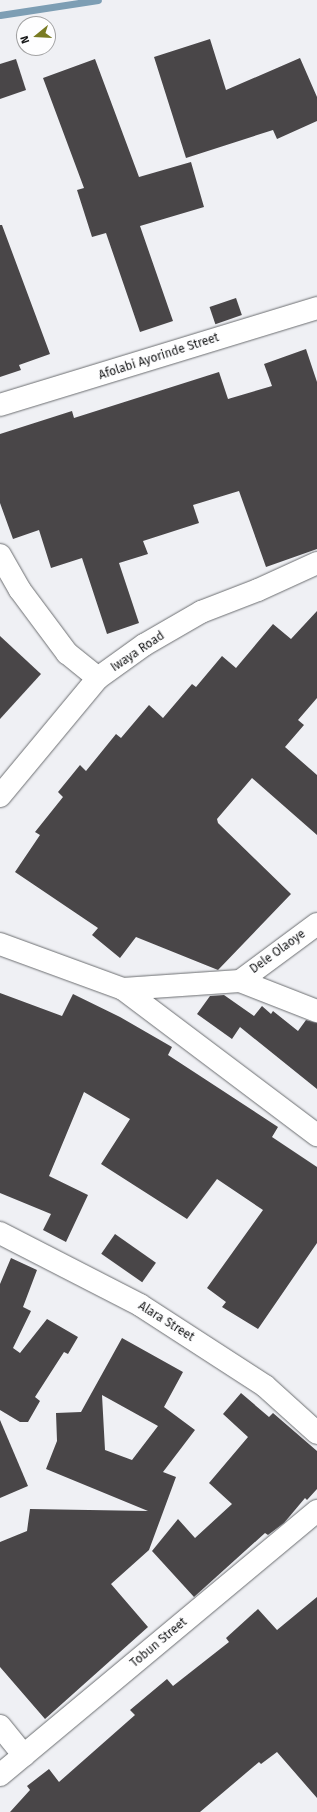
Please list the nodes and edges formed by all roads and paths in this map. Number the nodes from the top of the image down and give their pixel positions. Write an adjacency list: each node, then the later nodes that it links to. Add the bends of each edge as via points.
1 (317, 308): 2 (street, Afolabi Ayorinde Street)
2 (0, 405)
3 (0, 555): 5 (street, via 20,590 67,653)
4 (317, 563): 5 (street, Iwaya Road, via 201,612 144,645)
5 (98, 678): 6 (street, Iwaya Road)
6 (0, 796)
7 (317, 924): 9 (street, Dele Olaoye)
8 (0, 944): 10 (street)
9 (240, 981): 10 (street); 11 (street)
10 (123, 989): 12 (street)
11 (317, 1011)
12 (317, 1135)
13 (0, 1233): 14 (street, Alara Street, via 140,1305 265,1386)
14 (317, 1433)
15 (317, 1511): 17 (street, Tobun Street)
16 (0, 1726): 17 (street)
17 (24, 1756): 18 (street, Tobun Street)
18 (0, 1775)

